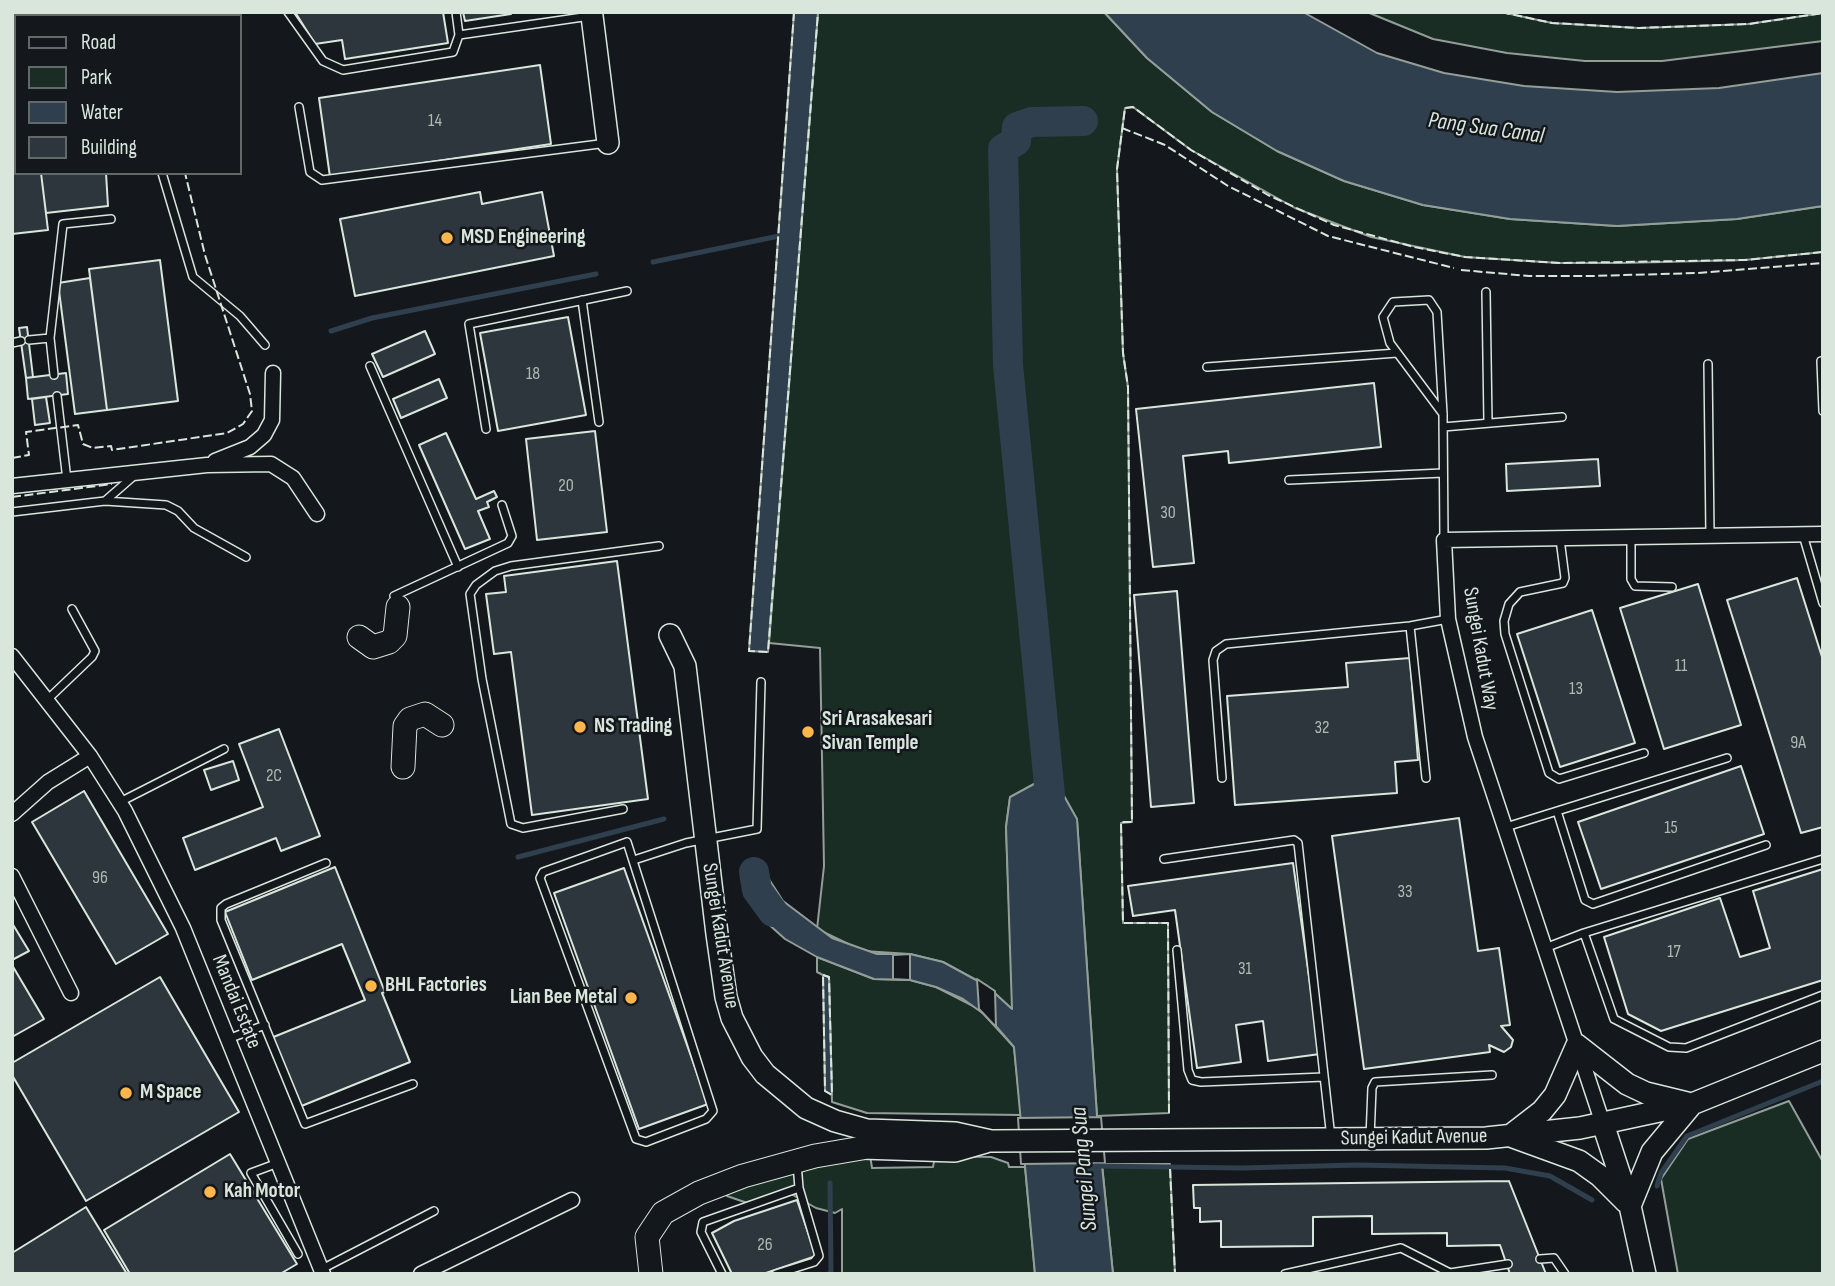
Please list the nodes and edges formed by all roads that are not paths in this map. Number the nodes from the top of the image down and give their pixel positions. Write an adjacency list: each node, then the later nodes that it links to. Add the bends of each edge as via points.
1 (288, 12): 4 (lane, via 323,61 343,70 453,52)
2 (456, 12): 4 (lane)
3 (592, 16): 4 (lane); 6 (street)
4 (459, 35)
5 (299, 107): 6 (lane, via 310,172 322,180)
6 (608, 143)
7 (163, 175): 14 (lane, via 193,277 240,316)
8 (111, 219): 12 (lane, via 63,224)
9 (627, 291): 11 (lane)
10 (1486, 292): 27 (lane)
11 (582, 300): 26 (lane); 29 (lane, via 469,324)
12 (50, 338): 13 (lane); 21 (lane)
13 (12, 343)
14 (265, 345)
15 (1397, 353): 19 (lane); 24 (lane); 24 (lane, via 1383,317 1388,307 1401,300 1429,300 1437,312)
16 (1821, 361): 23 (lane)
17 (1708, 364): 42 (lane)
18 (370, 366): 48 (lane)
19 (1207, 367)
20 (273, 373): 30 (street, via 272,420 264,435 250,447)
21 (54, 374)
22 (57, 396): 33 (lane)
23 (1823, 411)
24 (1443, 414): 28 (lane)
25 (1562, 417): 27 (lane)
26 (599, 422)
27 (1488, 423): 28 (lane)
28 (1443, 427): 32 (lane)
29 (486, 429)
30 (207, 465): 31 (street); 39 (street, via 271,464 293,478)
31 (139, 472): 33 (street); 36 (lane)
32 (1443, 473): 34 (lane); 45 (lane)
33 (67, 480): 35 (street)
34 (1289, 480)
35 (12, 486)
36 (105, 501): 38 (lane); 47 (lane, via 166,505 194,528)
37 (502, 505): 48 (lane, via 512,536 508,543)
38 (12, 512)
39 (317, 514)
40 (1803, 534): 41 (street); 42 (street); 51 (lane)
41 (1823, 534)
42 (1710, 535): 43 (street)
43 (1631, 537): 44 (street); 49 (lane, via 1635,586)
44 (1560, 538): 45 (street); 62 (lane, via 1563,583 1520,592 1509,604 1504,621 1549,773 1559,779)
45 (1444, 540): 53 (street, Sungei Kadut Way)
46 (659, 545): 69 (lane, via 510,566 475,584 470,594 511,824 523,828)
47 (246, 557)
48 (458, 568): 50 (lane)
49 (1672, 587)
50 (396, 601): 56 (main road, via 395,636 373,647)
51 (1823, 603)
52 (72, 609): 59 (lane, via 94,651)
53 (1448, 619): 54 (lane); 72 (street, Sungei Kadut Way, via 1475,737)
54 (1410, 626): 66 (lane, via 1226,644 1216,651); 67 (lane)
55 (670, 635): 73 (street, Sungei Kadut Avenue, via 685,666)
56 (359, 638)
57 (12, 656): 59 (street, Mandai Estate)
58 (761, 682): 73 (lane, via 757,829)
59 (47, 700): 63 (street, Mandai Estate)
60 (442, 725): 65 (main road, via 425,714 410,719 405,726)
61 (224, 749): 68 (lane)
62 (1644, 753)
63 (90, 756): 68 (street, Mandai Estate); 71 (street, via 48,782)
64 (1727, 758): 70 (lane)
65 (403, 767)
66 (1222, 778)
67 (1426, 778)
68 (120, 802): 86 (street, Mandai Estate, via 183,928)
69 (623, 808)
70 (1557, 811): 72 (lane); 74 (lane, via 1585,900 1593,904)
71 (12, 814)
72 (1506, 827): 81 (street, Sungei Kadut Way)
73 (705, 839): 77 (lane); 97 (street, Sungei Kadut Avenue, via 726,997 741,1038 765,1074 806,1108 848,1125)
74 (1766, 845)
75 (1164, 859): 90 (lane, via 1298,843)
76 (1823, 859): 80 (lane)
77 (634, 860): 77 (lane, via 627,842 543,872 540,878 636,1139 642,1143 706,1119 713,1111)
78 (326, 863): 85 (lane, via 221,908 221,920)
79 (12, 876): 83 (street)
80 (1584, 933): 81 (lane); 84 (lane, via 1614,1018 1675,1048 1686,1048)
81 (1545, 948): 87 (street, Sungei Kadut Way)
82 (1177, 950): 90 (lane, via 1192,1080)
83 (71, 993)
84 (1823, 995)
85 (265, 1025): 86 (lane); 91 (lane, via 305,1124)
86 (228, 1039): 100 (street, Mandai Estate)
87 (1577, 1045): 92 (street, via 1627,1084); 93 (street, Sungei Kadut Way); 94 (street, via 1555,1095)
88 (1823, 1051): 92 (street, Sungei Kadut Avenue)
89 (1492, 1075): 96 (lane, via 1375,1082)
90 (1324, 1077): 95 (lane)
91 (413, 1084)
92 (1692, 1104): 93 (street, Sungei Kadut Avenue); 103 (street, via 1652,1152)
93 (1603, 1124): 94 (street, Sungei Kadut Avenue); 103 (street)
94 (1509, 1136): 96 (street, Sungei Kadut Avenue); 103 (street, via 1579,1161)
95 (1331, 1139): 96 (street, Sungei Kadut Avenue); 97 (street, Sungei Kadut Avenue)
96 (1370, 1139)
97 (1000, 1141): 98 (street, Sungei Kadut Avenue, via 955,1151)
98 (862, 1148): 99 (main road)
99 (797, 1160): 101 (lane); 110 (main road, via 710,1188 663,1213 647,1237)
100 (279, 1163): 105 (lane, via 251,1173); 108 (street, Mandai Estate)
101 (799, 1188): 111 (lane, via 703,1222 701,1232); 112 (lane, via 820,1255 814,1262)
102 (572, 1200): 109 (street)
103 (1630, 1206): 115 (street)
104 (434, 1211): 108 (lane)
105 (298, 1254)
106 (1540, 1259): 114 (lane, via 1554,1258)
107 (1508, 1264): 113 (lane, via 1450,1273 1401,1248)
108 (322, 1271)
109 (421, 1274)
110 (651, 1274)
111 (722, 1274)
112 (776, 1274)
113 (1285, 1274)
114 (1564, 1274)
115 (1645, 1274)

